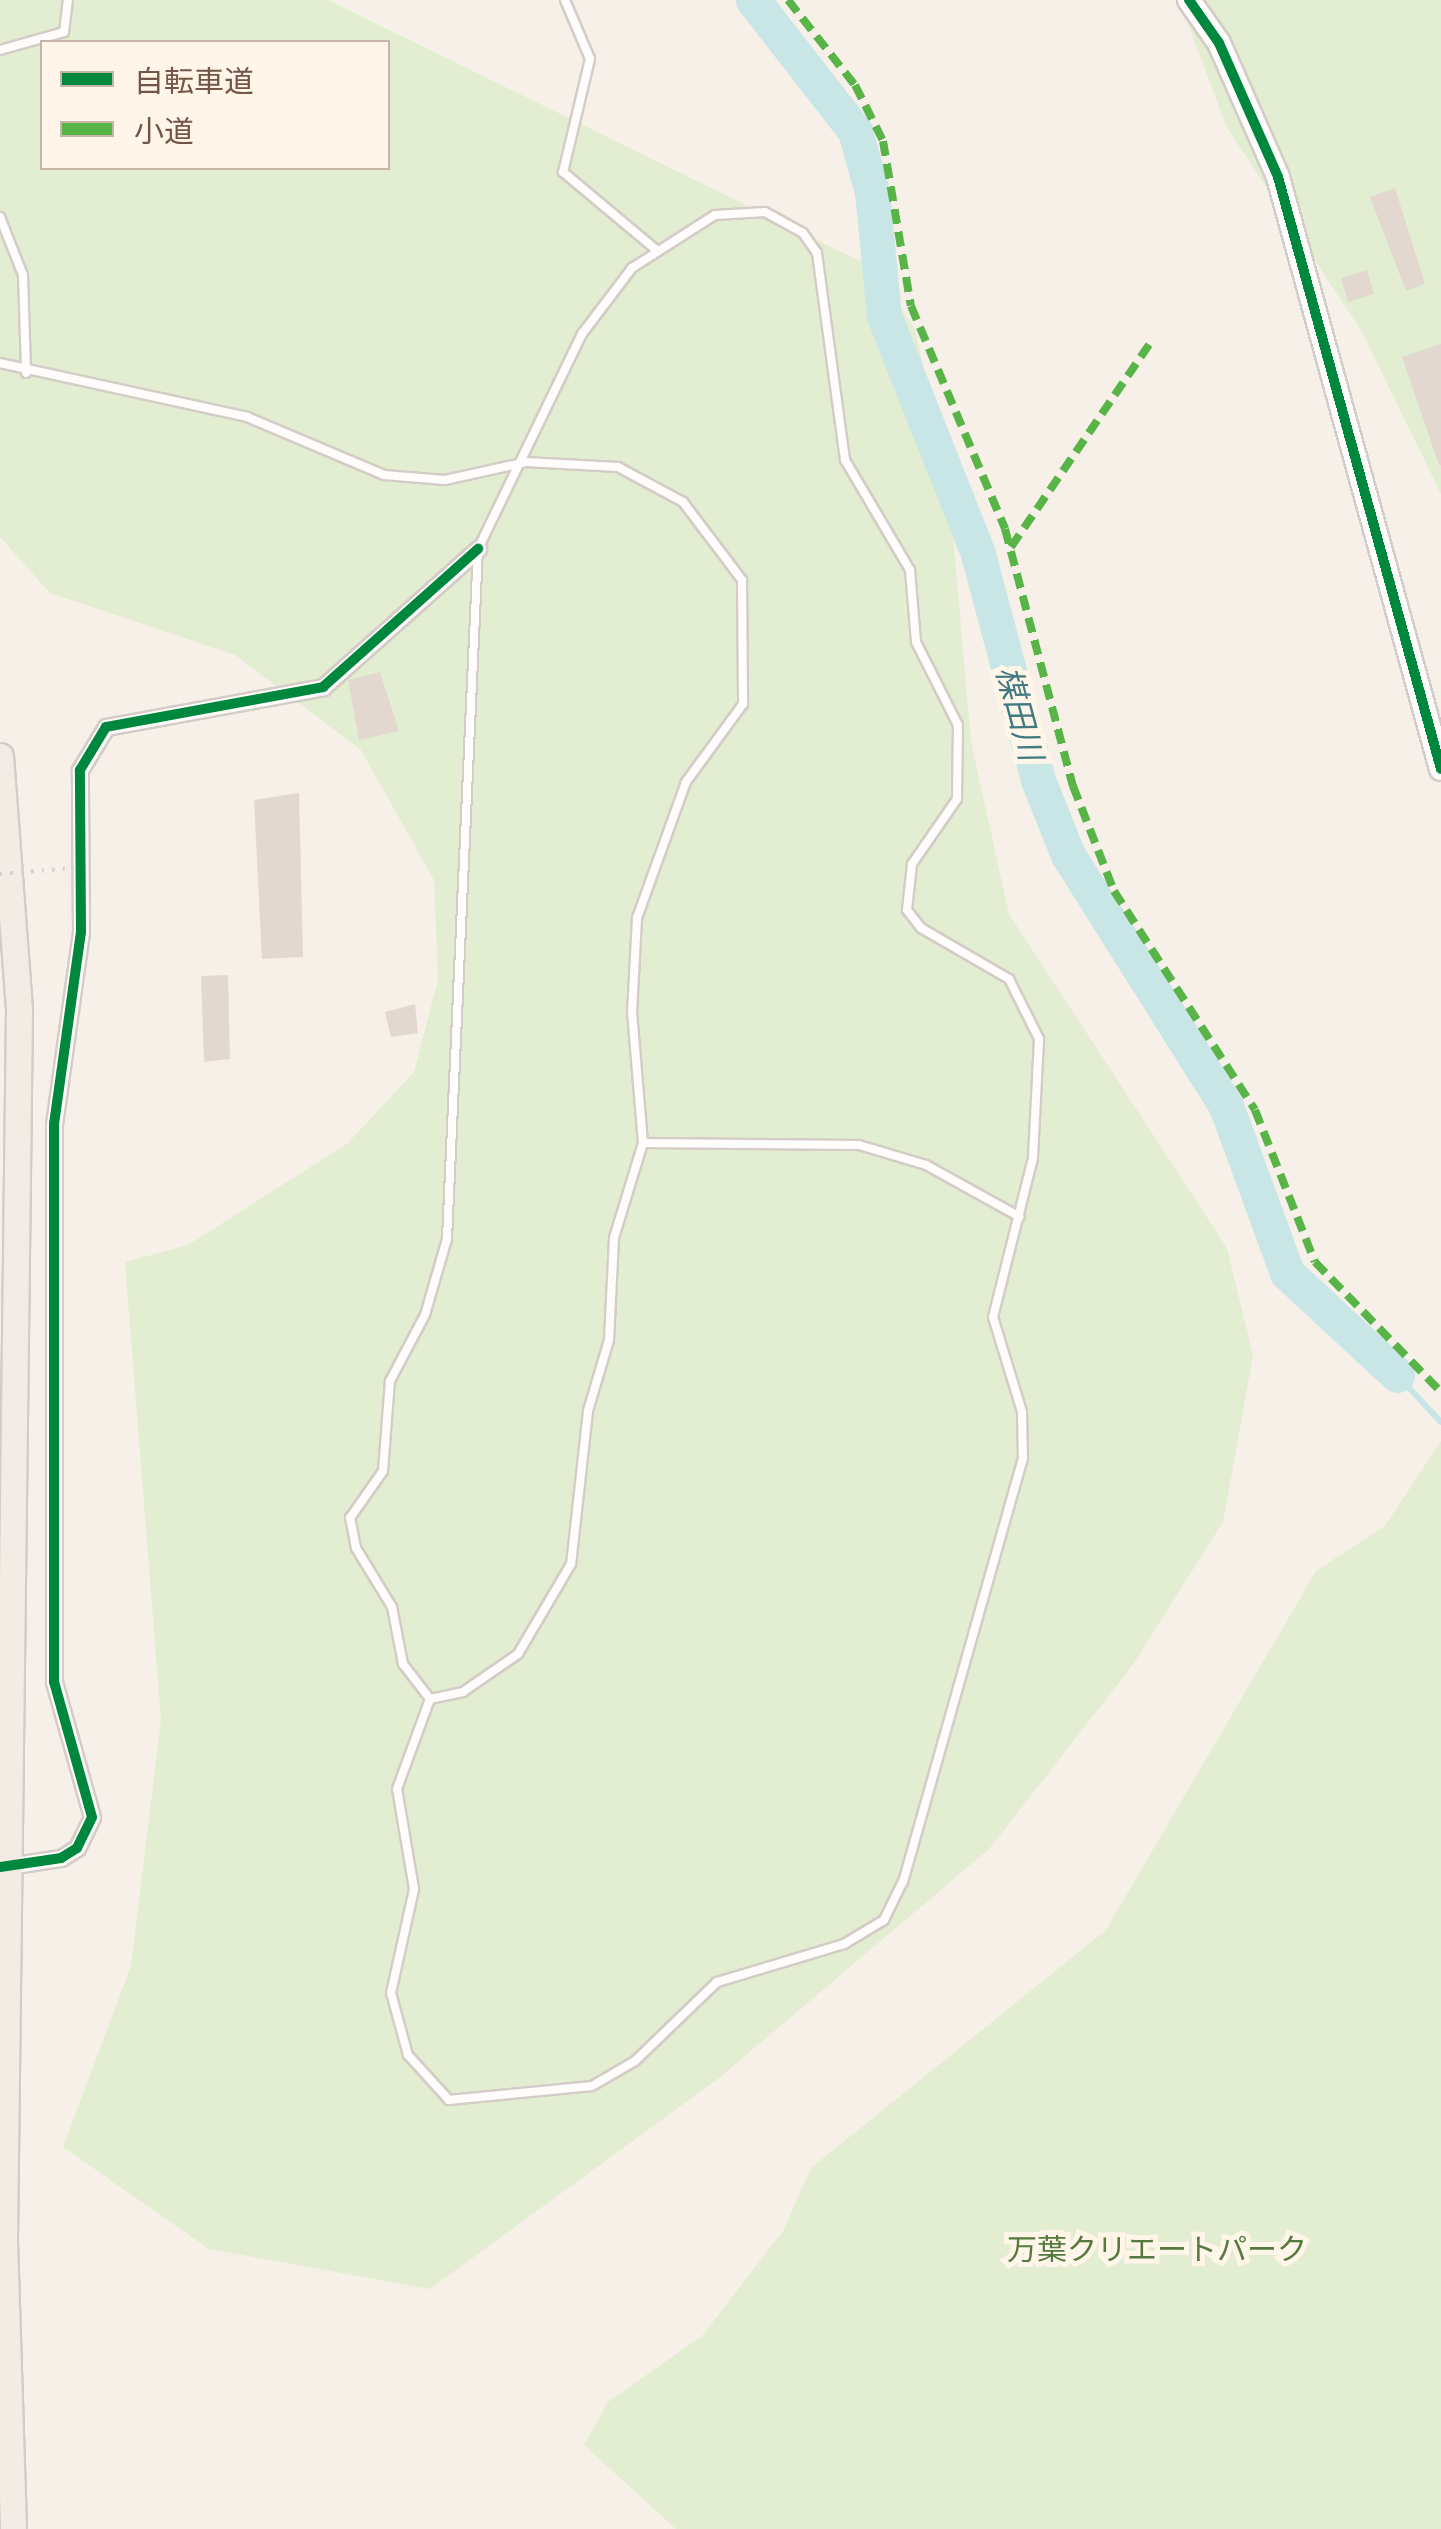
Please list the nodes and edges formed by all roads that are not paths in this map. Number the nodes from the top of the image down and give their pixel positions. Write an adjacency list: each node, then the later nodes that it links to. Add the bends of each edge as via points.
1 (68, 0): 4 (lane, via 64,32)
2 (565, 0): 6 (lane, via 590,59 563,172)
3 (1189, 0): 12 (street, via 1219,43 1278,177)
4 (0, 50)
5 (0, 217): 8 (lane, via 24,275)
6 (655, 249): 9 (lane, via 582,334); 14 (lane, via 692,224 739,211 786,221 817,252 845,460 910,570 916,642 962,749 957,799 912,864 907,910 920,928 1009,979 1039,1040 1041,1109)
7 (0, 363): 8 (lane)
8 (26, 373): 9 (lane, via 248,417 384,475 445,480)
9 (526, 462): 10 (lane); 13 (lane, via 618,468 664,486 722,550 748,601 743,704 686,782 637,918 632,1012)
10 (478, 549): 15 (lane, via 447,1239 425,1315 390,1380 382,1471 350,1518 356,1548 392,1607 402,1664); 16 (street, via 323,687 106,727 80,770 81,932 54,1124 54,1682 92,1817 60,1858)
11 (0, 756): 16 (main road, via 20,1010)
12 (1441, 769)
13 (643, 1143): 14 (lane, via 860,1145 926,1165); 15 (lane, via 614,1238 609,1340 588,1411 571,1564 518,1654 463,1692)
14 (1020, 1217): 15 (lane, via 994,1317 1024,1432 1018,1484 903,1881 866,1935 717,1982 635,2061 592,2086 449,2100 408,2055 390,1993 414,1889 397,1789)
15 (430, 1699)
16 (4, 1867): 17 (main road, via 4,2395)
17 (13, 2529)

